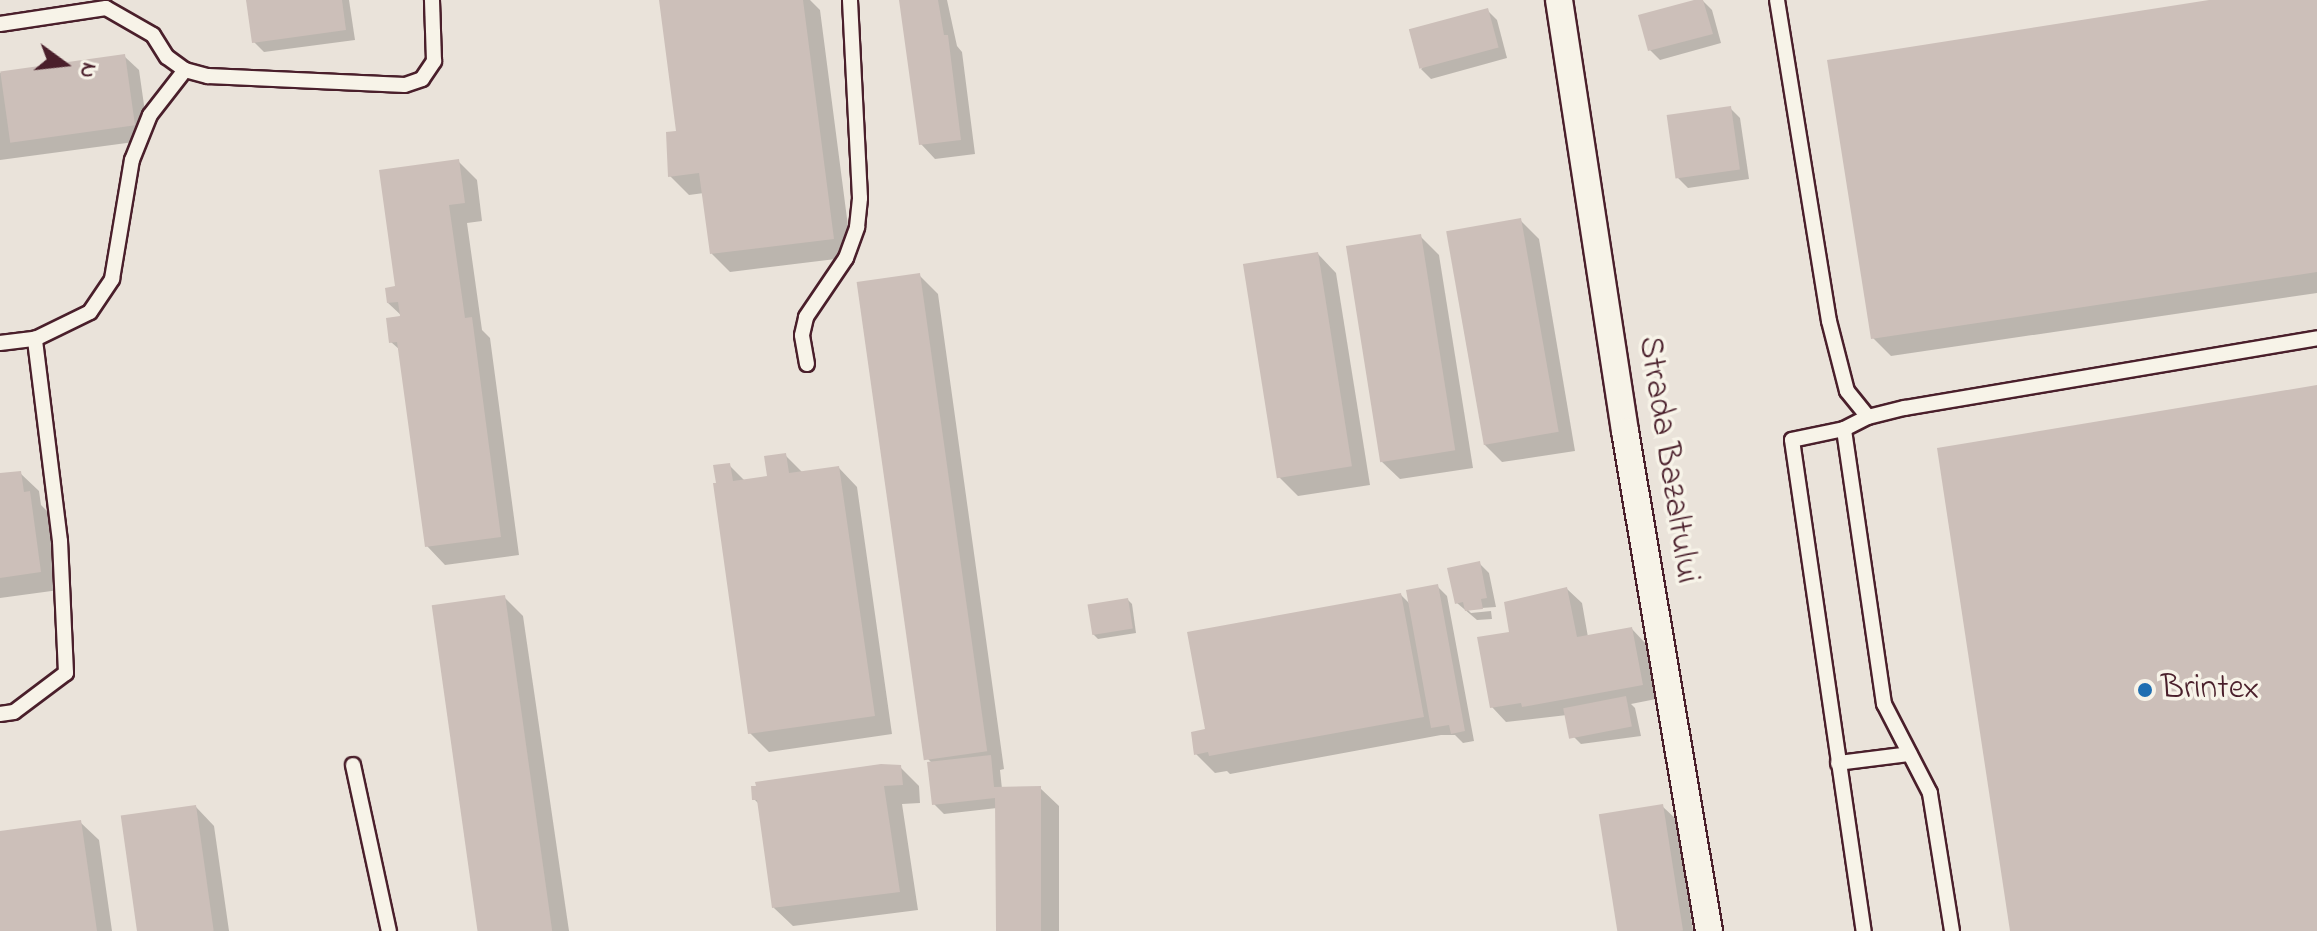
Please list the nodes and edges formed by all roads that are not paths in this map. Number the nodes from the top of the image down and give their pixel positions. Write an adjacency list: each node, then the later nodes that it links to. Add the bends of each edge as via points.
1 (432, 0): 7 (lane, via 434,61 422,79 405,85 208,76)
2 (850, 0): 11 (lane, via 857,227 846,258 806,317 802,335)
3 (1559, 0): 19 (street, Strada Bazaltului)
4 (1777, 0): 12 (lane, via 1829,321 1847,391)
5 (100, 4): 6 (lane); 7 (lane, via 153,35 167,57)
6 (0, 24)
7 (185, 70): 9 (lane, via 150,115 132,160 112,279 90,312)
8 (2317, 338): 12 (lane)
9 (35, 339): 10 (lane); 14 (lane, via 60,541 66,673 14,712)
10 (0, 343)
11 (807, 364)
12 (1868, 417): 13 (lane)
13 (1844, 429): 15 (lane, via 1884,704); 16 (lane, via 1792,440)
14 (0, 714)
15 (1909, 754): 16 (lane); 21 (lane, via 1930,793)
16 (1838, 763): 20 (lane)
17 (353, 765): 18 (lane)
18 (389, 931)
19 (1709, 931)
20 (1864, 931)
21 (1952, 931)

